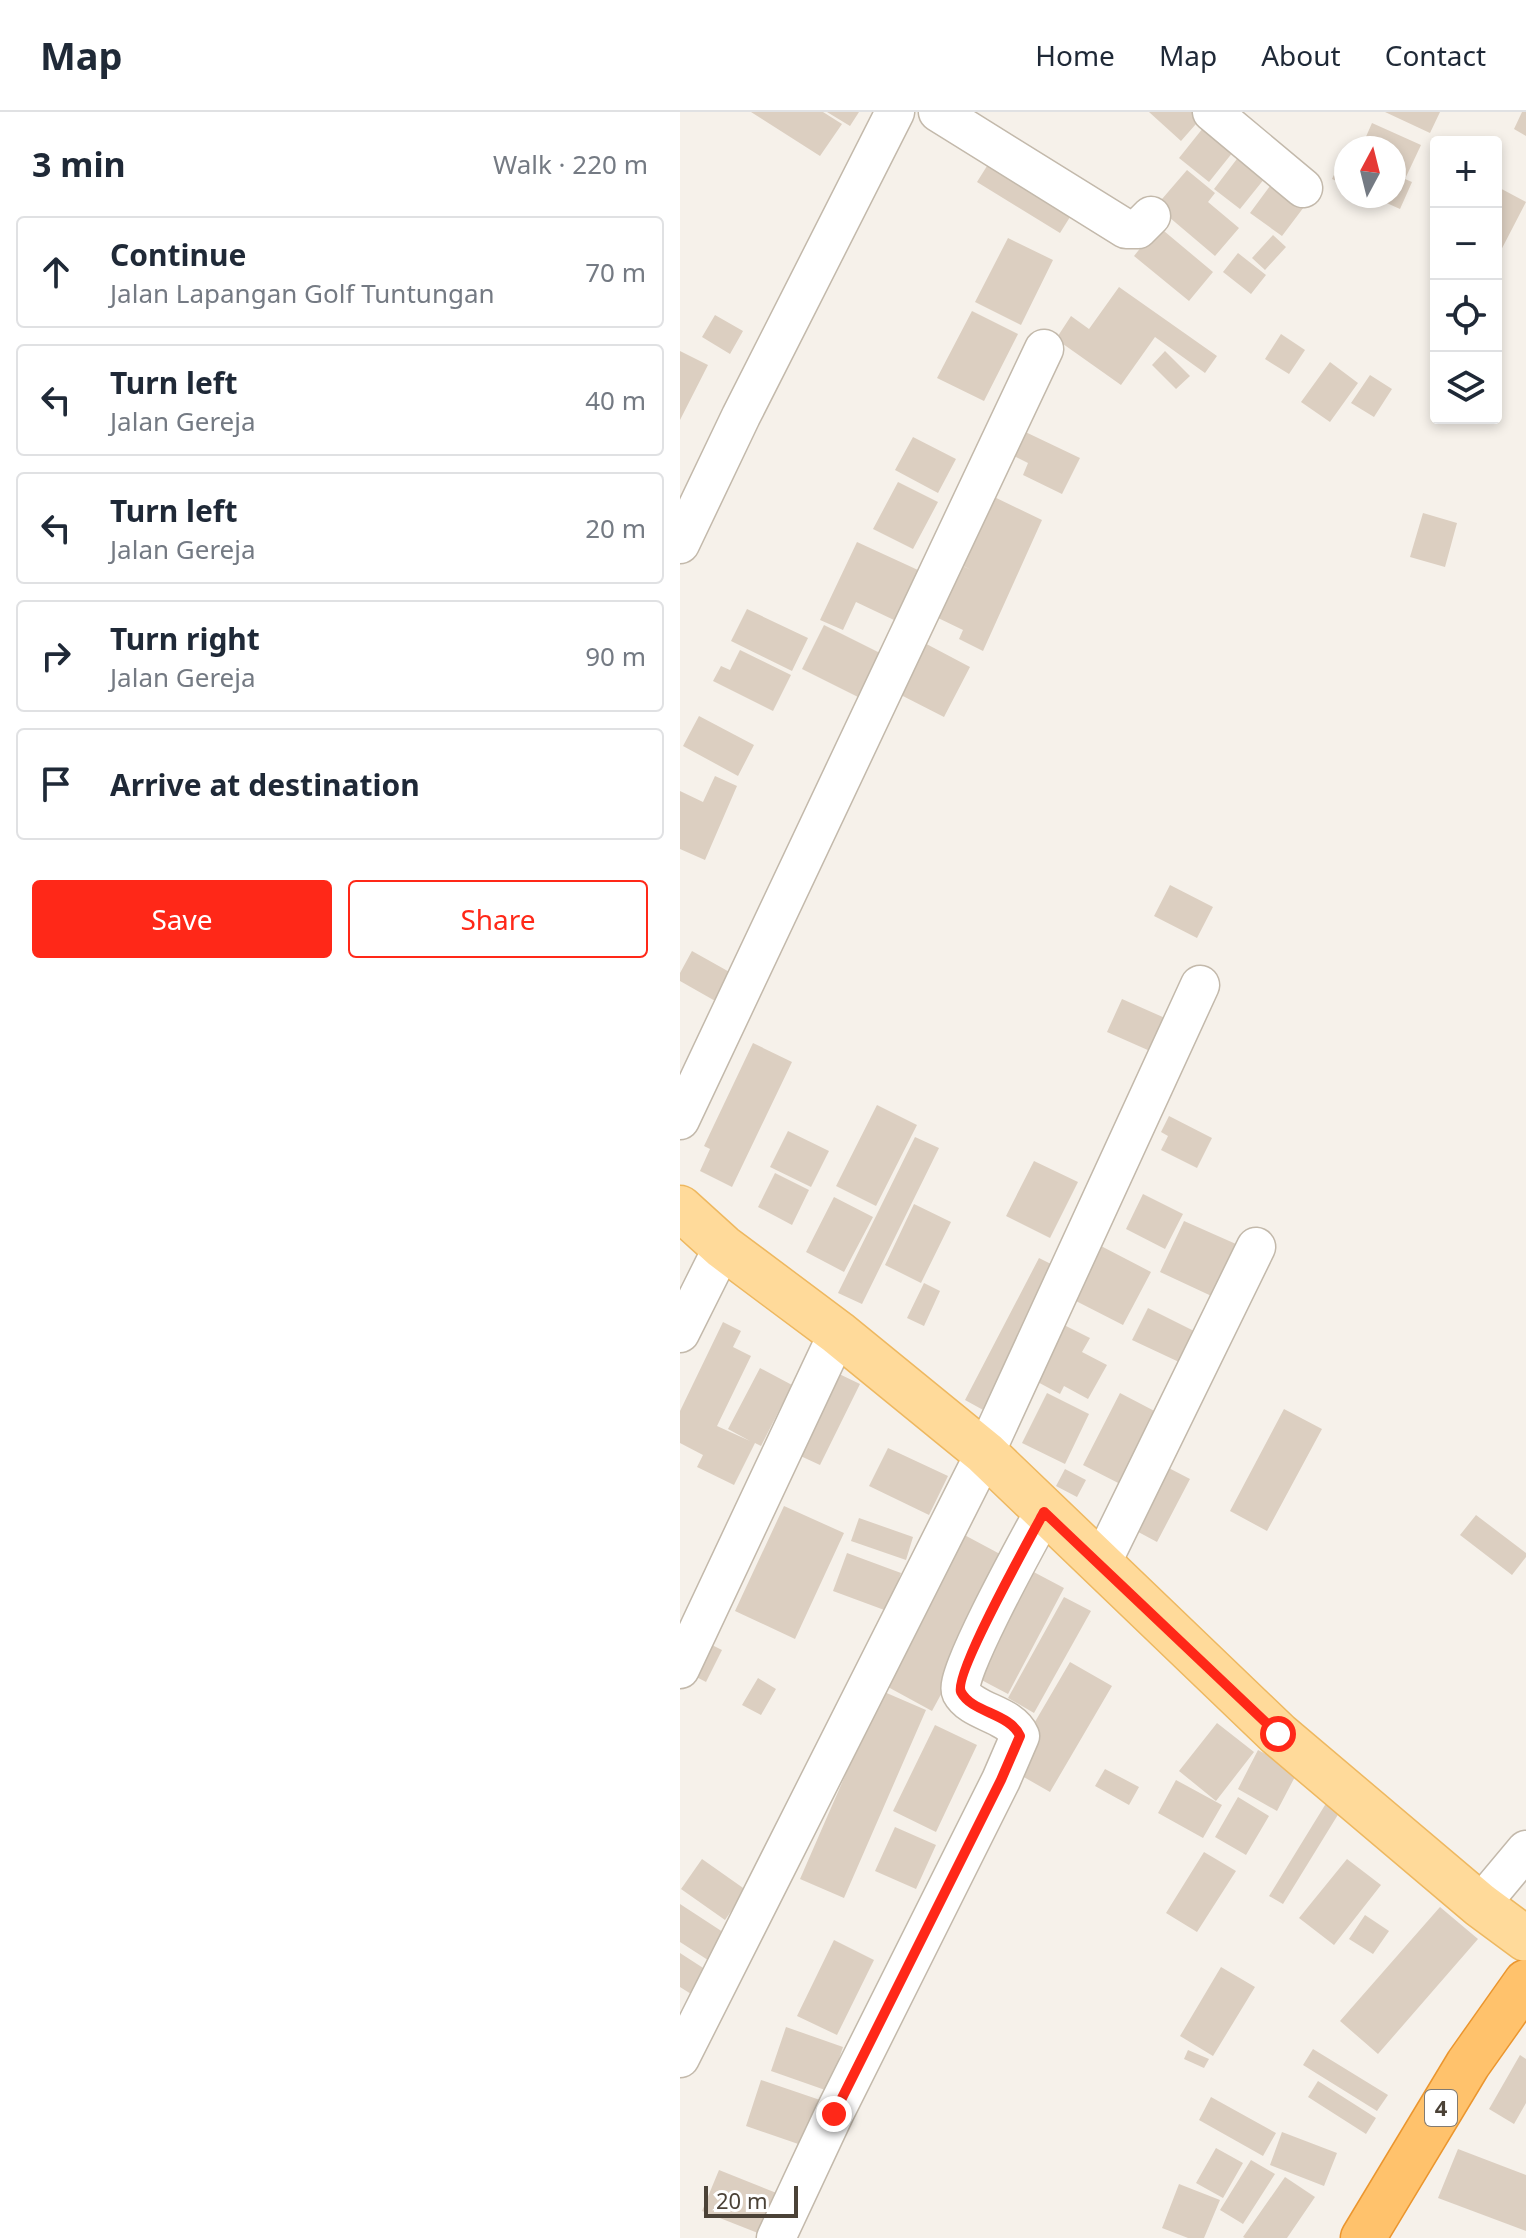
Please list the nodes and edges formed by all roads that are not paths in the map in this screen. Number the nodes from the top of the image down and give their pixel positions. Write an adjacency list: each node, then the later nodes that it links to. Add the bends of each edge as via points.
1 (895, 112): 7 (street)
2 (938, 112): 5 (street, via 1126,229 1138,229)
3 (1212, 112): 4 (street)
4 (1303, 188)
5 (1151, 216)
6 (1044, 349): 9 (street)
7 (680, 544)
8 (1200, 985): 15 (street)
9 (680, 1120)
10 (680, 1208): 11 (main road)
11 (723, 1247): 13 (street); 14 (main road)
12 (1256, 1247): 17 (street)
13 (680, 1333)
14 (838, 1333): 15 (main road); 18 (street)
15 (985, 1453): 16 (main road); 23 (street)
16 (1044, 1512): 17 (main road); 24 (street, via 960,1682 961,1692 1016,1736 1001,1780)
17 (1101, 1564): 20 (main road, via 1278,1734)
18 (680, 1669)
19 (1526, 1850): 20 (street)
20 (1480, 1905): 21 (main road)
21 (1526, 1939)
22 (1526, 1982): 25 (highway, 4, via 1468,2064)
23 (680, 2058)
24 (776, 2238)
25 (1363, 2238)

